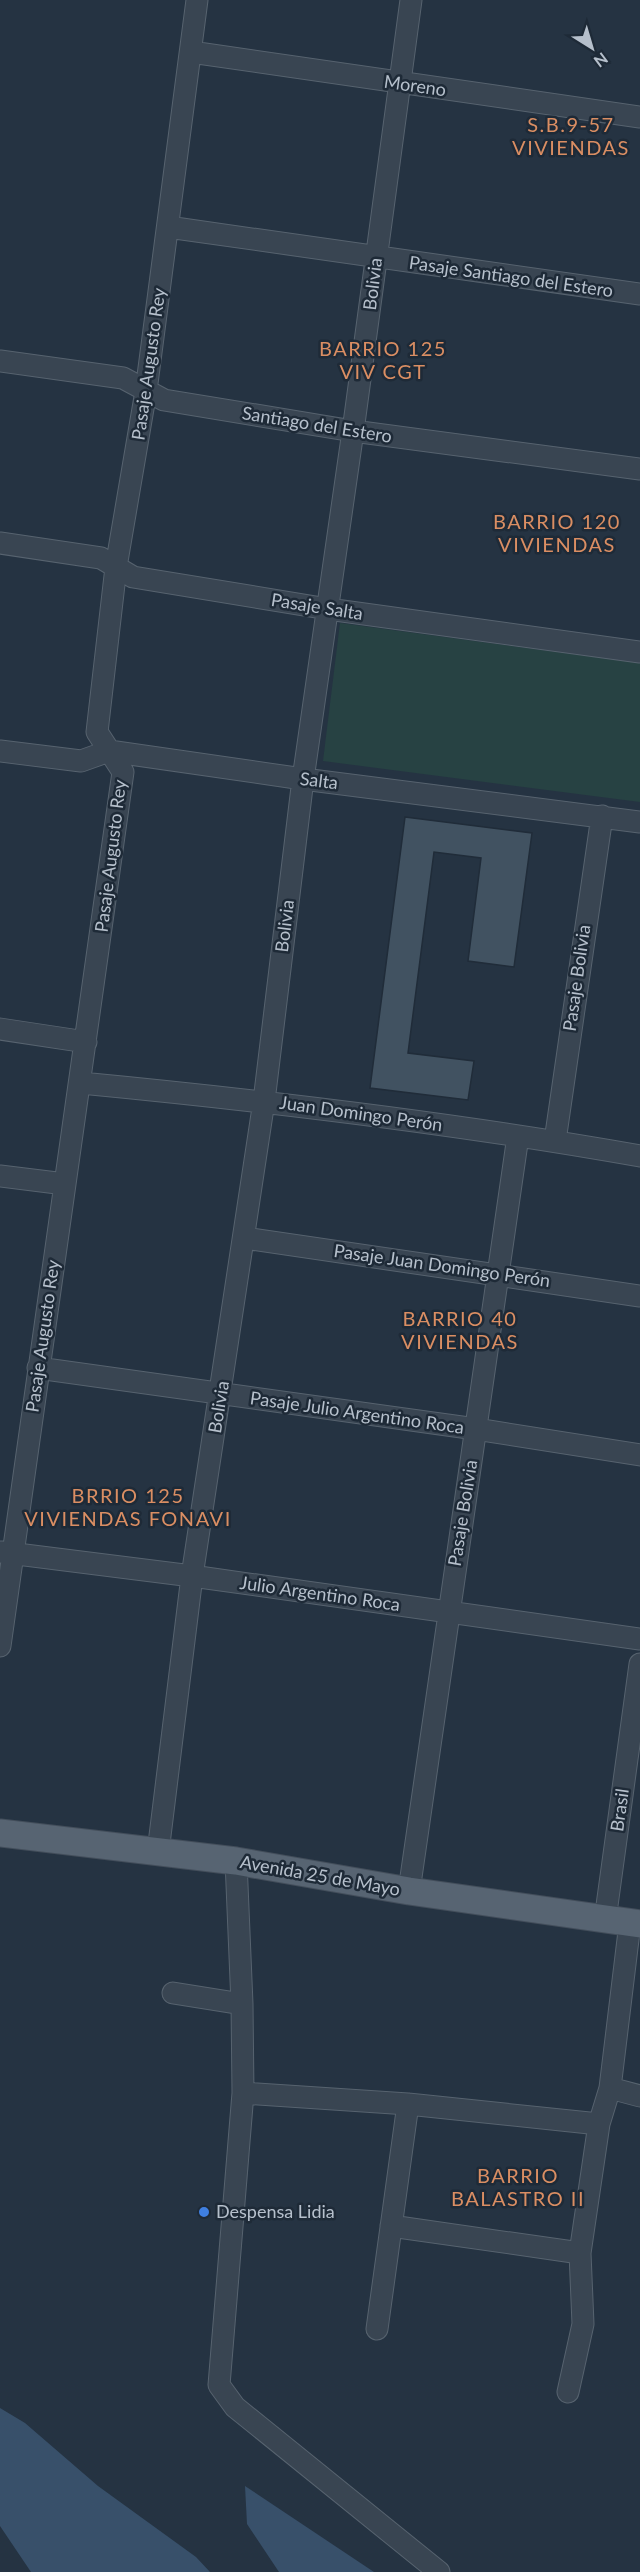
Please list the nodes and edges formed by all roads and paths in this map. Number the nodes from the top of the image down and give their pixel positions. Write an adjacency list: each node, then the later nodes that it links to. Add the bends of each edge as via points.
1 (197, 0): 3 (street, Pasaje Augusto Rey)
2 (411, 0): 4 (street, Bolivia)
3 (191, 52): 4 (street, Moreno); 6 (street, Pasaje Augusto Rey)
4 (400, 84): 5 (street, Moreno); 7 (street, Bolivia)
5 (640, 117)
6 (168, 227): 7 (street, Pasaje Santiago del Estero); 10 (street, Pasaje Augusto Rey)
7 (376, 258): 8 (street, Pasaje Santiago del Estero); 11 (street, Bolivia)
8 (640, 294)
9 (0, 361): 10 (street, Santiago del Estero, via 123,378)
10 (146, 391): 11 (street, Santiago del Estero, via 164,400); 14 (street, Pasaje Augusto Rey)
11 (353, 431): 12 (street, Santiago del Estero); 15 (street, Bolivia)
12 (640, 469)
13 (0, 543): 14 (street, Pasaje Salta, via 100,558)
14 (116, 567): 15 (street, Pasaje Salta, via 134,577); 18 (street, Pasaje Augusto Rey, via 97,732)
15 (328, 609): 16 (street, Pasaje Salta); 19 (street, Bolivia)
16 (640, 652)
17 (0, 751): 18 (street, Salta, via 81,761)
18 (109, 751): 19 (street, Salta); 23 (street, Pasaje Augusto Rey, via 123,772)
19 (303, 779): 20 (street, Salta); 25 (street, Bolivia)
20 (602, 816): 21 (street, Salta); 27 (street, Pasaje Bolivia)
21 (640, 822)
22 (0, 1029): 23 (street)
23 (86, 1042): 24 (street, Pasaje Augusto Rey)
24 (81, 1083): 25 (street, Juan Domingo Perón); 30 (street, Pasaje Augusto Rey)
25 (264, 1101): 26 (street, Juan Domingo Perón); 31 (street, Bolivia)
26 (518, 1136): 27 (street, Juan Domingo Perón); 32 (street, Pasaje Bolivia)
27 (555, 1141): 28 (street, Juan Domingo Perón)
28 (640, 1156)
29 (0, 1176): 30 (street)
30 (65, 1184): 34 (street, Pasaje Augusto Rey)
31 (244, 1238): 32 (street, Pasaje Juan Domingo Perón); 35 (street, Bolivia)
32 (498, 1274): 33 (street, Pasaje Juan Domingo Perón); 36 (street, Pasaje Bolivia)
33 (640, 1296)
34 (38, 1368): 35 (street, Pasaje Julio Argentino Roca); 38 (street, Pasaje Augusto Rey)
35 (221, 1394): 36 (street, Pasaje Julio Argentino Roca); 39 (street, Bolivia)
36 (476, 1429): 37 (street, Pasaje Julio Argentino Roca); 40 (street, Pasaje Bolivia)
37 (640, 1455)
38 (6, 1553): 39 (street, Julio Argentino Roca); 42 (street, Pasaje Augusto Rey)
39 (192, 1576): 40 (street, Julio Argentino Roca); 45 (street, Bolivia)
40 (448, 1612): 41 (street, Julio Argentino Roca); 47 (street, Pasaje Bolivia)
41 (640, 1639)
42 (0, 1646)
43 (640, 1664): 48 (street, Brasil)
44 (0, 1833): 45 (main road, Avenida 25 de Mayo)
45 (159, 1852): 46 (main road, Avenida 25 de Mayo)
46 (236, 1861): 47 (main road, Avenida 25 de Mayo); 50 (street)
47 (409, 1891): 48 (main road, Avenida 25 de Mayo)
48 (625, 1922): 51 (street, Brasil)
49 (173, 1993): 50 (street)
50 (242, 2004): 52 (street)
51 (609, 2088): 53 (street); 55 (street, Brasil)
52 (243, 2094): 54 (street); 60 (street, via 219,2385 235,2408)
53 (640, 2096)
54 (408, 2104): 55 (street); 56 (street)
55 (599, 2124): 57 (street, Brasil)
56 (390, 2226): 57 (street); 58 (street)
57 (580, 2253): 59 (street, Brasil, via 583,2324)
58 (377, 2329)
59 (568, 2392)
60 (440, 2572)

